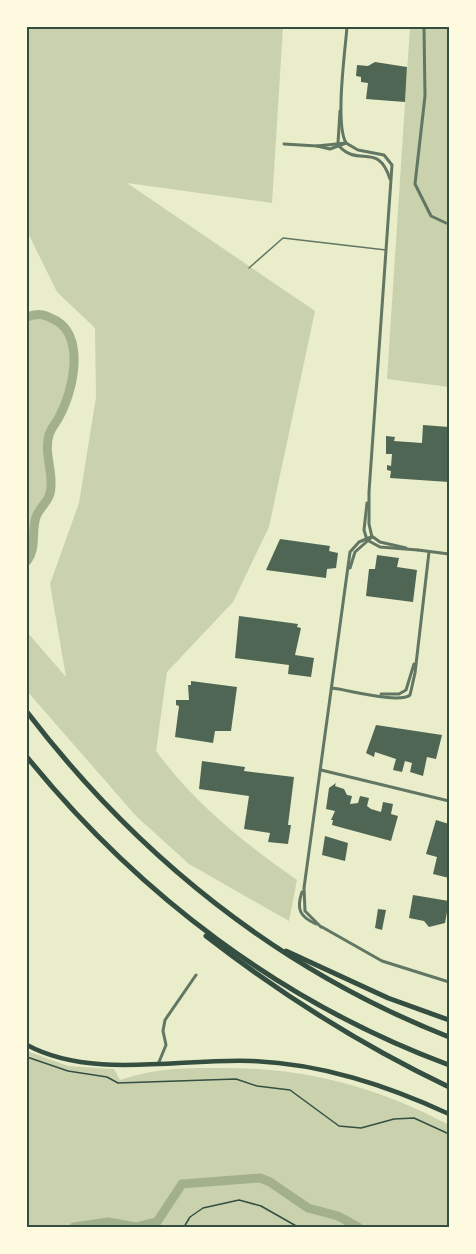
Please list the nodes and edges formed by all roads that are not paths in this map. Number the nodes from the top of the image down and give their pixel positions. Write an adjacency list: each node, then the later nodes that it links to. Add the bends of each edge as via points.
1 (347, 27): 3 (street)
2 (424, 27): 8 (street, via 425,96 415,184 431,216)
3 (342, 104): 4 (street); 6 (street)
4 (346, 143): 6 (street); 7 (street, via 353,149 376,152 388,159 393,169)
5 (284, 144): 6 (street)
6 (338, 144): 7 (street, via 351,154 381,160)
7 (391, 181): 9 (street)
8 (446, 224)
9 (386, 250): 10 (lane, via 283,238); 11 (street)
10 (249, 268)
11 (369, 492): 12 (street); 13 (street, via 364,522)
12 (372, 537): 13 (street); 14 (street)
13 (367, 540): 14 (street, via 380,547); 18 (street, via 350,552)
14 (418, 550): 15 (street)
15 (429, 552): 16 (street); 17 (street)
16 (449, 554)
17 (415, 660): 19 (street, via 406,690 399,694); 19 (street, via 414,684 408,698 390,699)
18 (332, 688): 19 (street); 22 (street)
19 (377, 694)
20 (27, 712): 25 (highway, via 65,761 136,837)
21 (27, 757): 24 (highway)
22 (321, 770): 23 (street); 27 (street, via 304,888 305,911 321,927 374,957)
23 (449, 801)
24 (133, 872): 32 (highway, via 192,922 287,987 354,1024); 33 (highway, via 190,924 274,987 375,1049)
25 (258, 937): 28 (highway, via 336,976); 29 (highway, via 385,1010)
26 (196, 975): 31 (street, via 165,1020 166,1045)
27 (449, 982)
28 (447, 1019)
29 (449, 1037)
30 (27, 1045): 31 (main road, via 79,1063)
31 (159, 1062): 34 (main road, via 251,1061 302,1066 372,1083)
32 (449, 1065)
33 (449, 1087)
34 (449, 1115)

